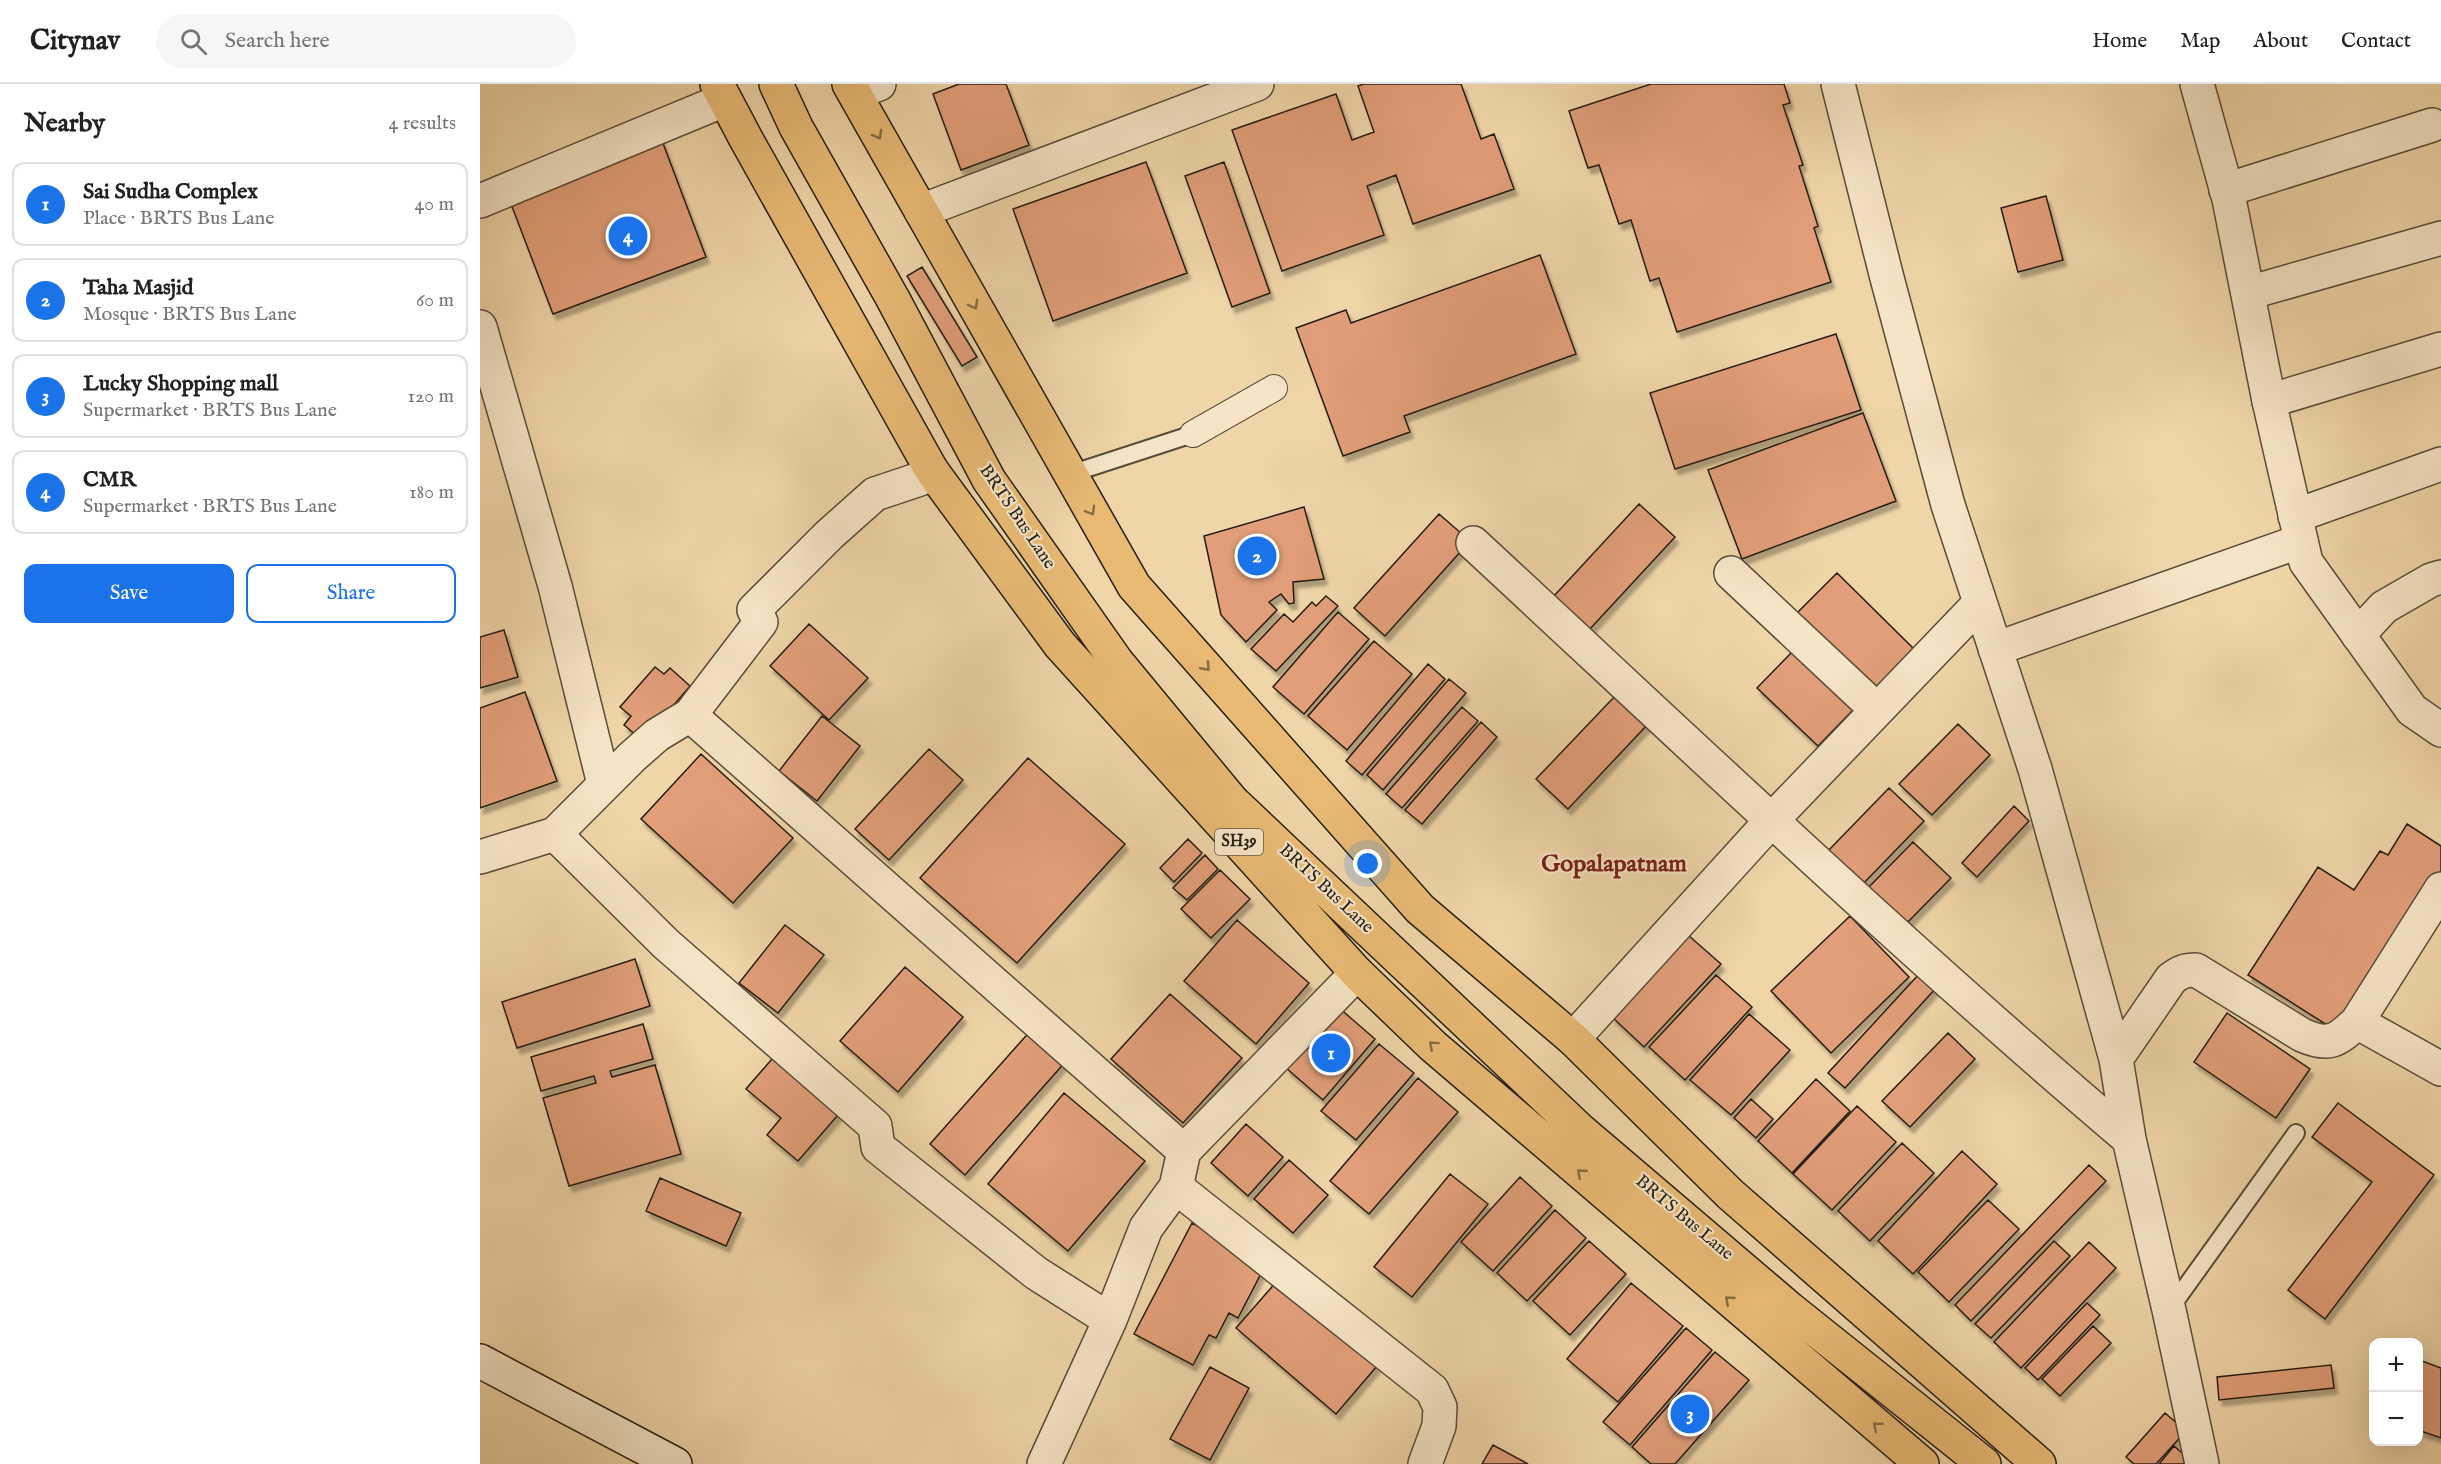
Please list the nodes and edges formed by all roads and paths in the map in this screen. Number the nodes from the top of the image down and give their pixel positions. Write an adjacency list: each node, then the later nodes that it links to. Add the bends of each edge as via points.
1 (776, 84): 52 (main road, BRTS Bus Lane, via 989,480 1117,663 1232,801 1580,1130 1790,1309)
2 (1257, 84): 10 (street)
3 (1838, 84): 25 (street, via 1945,494)
4 (2197, 84): 8 (street)
5 (861, 87): 10 (main road, one-way to 10)
6 (721, 92): 9 (street); 19 (main road, SH39)
7 (2432, 125): 8 (street)
8 (2226, 190): 12 (street)
9 (480, 201)
10 (921, 211): 20 (main road, one-way to 20)
11 (2441, 238): 12 (street)
12 (2248, 293): 16 (street)
13 (480, 327): 31 (street, via 555,586)
14 (2441, 349): 16 (street)
15 (1274, 388): 17 (street)
16 (2269, 401): 21 (street)
17 (1193, 434): 20 (lane)
18 (2441, 464): 21 (street)
19 (932, 471): 29 (street, via 875,494 754,610 761,622); 36 (main road, SH39, via 1060,645)
20 (1070, 474): 38 (main road, one-way to 38, via 1134,586 1420,909)
21 (2298, 529): 26 (street, via 2306,562); 27 (street)
22 (1473, 543): 32 (street)
23 (1731, 573): 28 (street)
24 (2441, 577): 26 (street, via 2384,607)
25 (1980, 603): 27 (street); 28 (street)
26 (2358, 635): 30 (street, via 2412,710)
27 (1995, 649): 39 (street, via 2035,769)
28 (1877, 710): 32 (street)
29 (690, 715): 31 (street, via 657,735); 43 (street)
30 (2441, 730)
31 (604, 784): 33 (street)
32 (1771, 821): 38 (street); 42 (street, via 2022,1049)
33 (555, 834): 34 (street); 46 (street, via 666,944 875,1126 878,1147 1036,1273)
34 (480, 857)
35 (2441, 889): 37 (street)
36 (1357, 973): 43 (street); 51 (main road, SH39, one-way to 36, via 1433,1046)
37 (2357, 1022): 39 (street, via 2333,1041 2314,1041 2196,970 2187,970 2171,980); 40 (street)
38 (1573, 1039): 53 (main road, via 1730,1194)
39 (2116, 1059): 42 (street)
40 (2441, 1069)
41 (2296, 1133): 45 (lane)
42 (2129, 1139): 45 (street)
43 (1184, 1151): 44 (street)
44 (1176, 1187): 46 (street, via 1146,1227); 50 (street, via 1432,1390 1440,1407 1439,1426)
45 (2169, 1310): 54 (street)
46 (1110, 1320): 49 (street)
47 (480, 1361): 48 (street)
48 (675, 1464)
49 (1044, 1464)
50 (1425, 1464)
51 (1922, 1464)
52 (1984, 1464)
53 (2039, 1464)
54 (2202, 1464)

